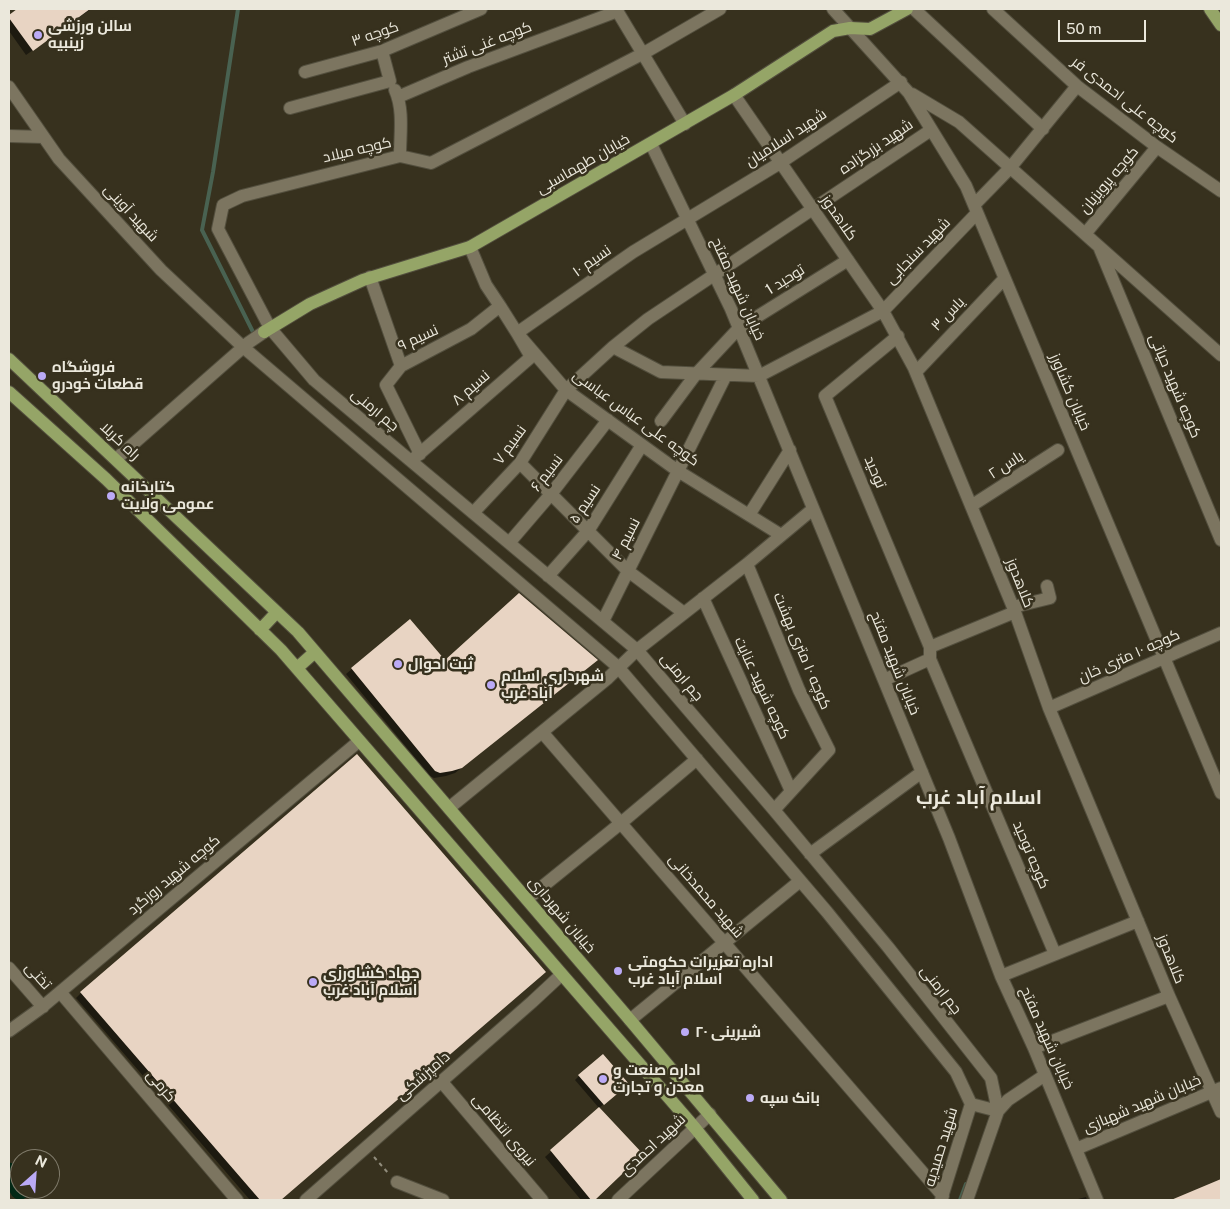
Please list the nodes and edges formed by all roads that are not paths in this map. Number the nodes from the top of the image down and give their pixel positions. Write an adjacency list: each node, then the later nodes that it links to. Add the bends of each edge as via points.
1 (481, 9): 12 (street, کوچه ۳)
2 (720, 9): 13 (street, کوچه میلاد)
3 (833, 9): 11 (street, خیابان کشاورز)
4 (907, 9): 11 (main road, خیابان طهماسبی, via 870,29)
5 (914, 9): 24 (street)
6 (993, 9): 17 (street, کوچه علی احمدی فر)
7 (1210, 9): 10 (main road)
8 (1216, 9): 10 (main road)
9 (617, 10): 13 (street); 21 (street, کوچه غنی تشتر)
10 (1221, 23)
11 (850, 28): 16 (street, خیابان کشاورز); 20 (main road, خیابان طهماسبی, via 833,31)
12 (382, 51): 14 (street, کوچه ۳); 15 (street)
13 (644, 53): 23 (street); 30 (street, کوچه میلاد, via 431,162)
14 (305, 72)
15 (390, 81): 21 (street); 22 (street)
16 (901, 82): 19 (street, خیابان کشاورز); 31 (street, شهید اسلامیان)
17 (1077, 86): 24 (street, شهید سنجابی); 29 (street, کوچه علی احمدی فر)
18 (9, 87): 27 (street, شهید آوینی)
19 (909, 93): 25 (street, خیابان کشاورز); 32 (street, via 959,122)
20 (734, 95): 23 (main road, خیابان طهماسبی); 31 (street, کلاهدوز)
21 (398, 97): 30 (street)
22 (290, 108)
23 (685, 124): 28 (main road, خیابان طهماسبی)
24 (1043, 128): 32 (street, شهید سنجابی)
25 (931, 130): 34 (street, شهید بزرگزاده); 35 (street, خیابان کشاورز, via 966,186)
26 (9, 136): 27 (street)
27 (43, 137): 50 (street, شهید آوینی, via 59,159 161,270)
28 (651, 144): 36 (street, خیابان شهید مفتح); 39 (main road, خیابان طهماسبی)
29 (1157, 148): 33 (street, کوچه علی احمدی فر); 37 (street, کوچه پرویزیان)
30 (400, 156): 47 (street, کوچه میلاد, via 242,196 223,205 218,229)
31 (780, 163): 34 (street, کلاهدوز); 36 (street, شهید اسلامیان)
32 (1010, 168): 35 (street, شهید سنجابی); 37 (street)
33 (1221, 191)
34 (813, 208): 40 (street, کلاهدوز); 41 (street, شهید بزرگزاده)
35 (976, 209): 43 (street, خیابان کشاورز); 45 (street, شهید سنجابی)
36 (688, 219): 41 (street, خیابان شهید مفتح); 48 (street, نسیم ۱۰, via 633,252)
37 (1085, 234): 38 (street)
38 (1098, 246): 52 (street); 75 (street, کوچه شهید حیاتی)
39 (470, 247): 42 (main road, خیابان طهماسبی); 44 (street, کوچه علی عباس عباسی, via 486,286)
40 (848, 260): 45 (street, کلاهدوز); 46 (street, توحید 1)
41 (715, 275): 46 (street, خیابان شهید مفتح); 51 (street, نسیم ۷, via 648,319)
42 (370, 277): 47 (main road, خیابان طهماسبی, via 310,304); 54 (street, نسیم ۹)
43 (1004, 279): 55 (street, یاس ۳); 94 (street, خیابان کشاورز)
44 (500, 306): 48 (street, کوچه علی عباس عباسی); 54 (street, نسیم ۹, via 471,329)
45 (883, 311): 49 (street, کلاهدوز); 58 (street, شهید سنجابی)
46 (739, 328): 56 (street, توحید 1); 58 (street, خیابان شهید مفتح)
47 (267, 330): 50 (street); 66 (street, چم ارمنی, via 314,380)
48 (517, 333): 59 (street, کوچه علی عباس عباسی); 66 (street, نسیم ۸, via 531,357)
49 (898, 336): 55 (street, کلاهدوز); 93 (street, توحید, via 825,396)
50 (246, 345): 67 (street); 95 (street)
51 (613, 347): 56 (street, via 661,372); 59 (street, نسیم ۷)
52 (1221, 355)
53 (9, 359): 67 (main road, راه کربلا)
54 (401, 366): 66 (street, via 386,385)
55 (916, 372): 71 (street, کلاهدوز)
56 (696, 374): 57 (street); 62 (street, توحید 1)
57 (726, 375): 58 (street); 69 (street, نسیم ۴)
58 (759, 376): 64 (street, خیابان شهید مفتح)
59 (566, 390): 61 (street, کوچه علی عباس عباسی); 68 (street, نسیم ۷)
60 (9, 392): 89 (main road, via 106,480)
61 (608, 420): 63 (street, کوچه علی عباس عباسی); 70 (street, نسیم ۶)
62 (661, 421)
63 (642, 445): 69 (street, کوچه علی عباس عباسی); 76 (street, نسیم ۵)
64 (790, 450): 72 (street, خیابان شهید مفتح); 74 (street)
65 (1058, 450): 71 (street, یاس ۲)
66 (416, 457): 73 (street, چم ارمنی)
67 (116, 458): 86 (main road, راه کربلا)
68 (520, 462): 70 (street); 73 (street, نسیم ۷)
69 (678, 471): 74 (street, کوچه علی عباس عباسی); 81 (street, نسیم ۴)
70 (551, 494): 76 (street); 79 (street, نسیم ۶)
71 (971, 506): 85 (street, کلاهدوز)
72 (813, 509): 77 (street); 97 (street, خیابان شهید مفتح)
73 (473, 513): 79 (street, چم ارمنی)
74 (749, 515): 77 (street, کوچه علی عباس عباسی)
75 (1218, 525): 78 (street, کوچه شهید حیاتی)
76 (588, 531): 81 (street); 82 (street, نسیم ۵)
77 (781, 535): 80 (street)
78 (1221, 540)
79 (509, 543): 82 (street, چم ارمنی)
80 (747, 564): 84 (street); 103 (street, کوچه ۱۰ متری بهشت, via 799,690 829,750)
81 (628, 571): 87 (street); 88 (street, نسیم ۴)
82 (548, 576): 88 (street, چم ارمنی)
83 (1047, 586): 85 (street, via 1050,598)
84 (703, 598): 87 (street); 103 (street, کوچه شهید عنایت)
85 (1014, 609): 93 (street); 98 (street, کلاهدوز)
86 (277, 612): 89 (main road); 92 (main road, راه کربلا)
87 (684, 613): 91 (street)
88 (603, 622): 91 (street, چم ارمنی)
89 (260, 630): 96 (main road)
90 (1221, 633): 94 (street, کوچه ۱۰ متری خان)
91 (637, 650): 95 (street); 106 (street, چم ارمنی)
92 (315, 652): 96 (main road); 105 (main road, خیابان شهرداری)
93 (930, 653): 97 (street); 113 (street, کوچه توحید)
94 (1164, 658): 98 (street, کوچه ۱۰ متری خان); 104 (street, خیابان کشاورز)
95 (618, 667): 99 (street); 101 (street)
96 (297, 668): 100 (main road)
97 (884, 680): 102 (street, خیابان شهید مفتح)
98 (1049, 708): 111 (street, کلاهدوز)
99 (542, 732): 105 (street); 107 (street, شهید محمدخانی)
100 (358, 742): 115 (main road); 117 (street, کوچه شهید روزگرد)
101 (697, 759): 107 (street); 109 (street)
102 (922, 772): 108 (street); 116 (street, خیابان شهید مفتح)
103 (791, 792): 106 (street)
104 (1221, 793)
105 (449, 808): 110 (main road, خیابان شهرداری)
106 (774, 810): 108 (street, چم ارمنی)
107 (621, 823): 110 (street); 112 (street, شهید محمدخانی)
108 (810, 854): 127 (street, چم ارمنی, via 991,1078)
109 (800, 881): 112 (street); 126 (street, via 956,1072)
110 (527, 899): 120 (main road, خیابان شهرداری)
111 (1138, 921): 113 (street); 118 (street, کلاهدوز)
112 (724, 942): 120 (street); 133 (street, شهید محمدخانی)
113 (1055, 954): 116 (street)
114 (9, 968): 119 (street, تختی)
115 (561, 974): 124 (street, دامپزشکی); 130 (main road)
116 (1002, 976): 122 (street, خیابان شهید مفتح)
117 (60, 992): 119 (street, کوچه شهید روزگرد); 134 (street, کرمی)
118 (1169, 996): 122 (street); 125 (street, کلاهدوز)
119 (43, 1007): 121 (street, کوچه شهید روزگرد)
120 (630, 1020): 129 (main road, خیابان شهرداری)
121 (9, 1031)
122 (1034, 1048): 123 (street, خیابان شهید مفتح)
123 (1046, 1075): 127 (street, via 1008,1100); 131 (street, خیابان شهید مفتح)
124 (441, 1082): 135 (street, دامپزشکی); 137 (street, نیروی انتظامی)
125 (1217, 1090): 128 (street, کلاهدوز); 131 (street, خیابان شهید شهبازی)
126 (971, 1104): 127 (street); 133 (street, شهید حمیدیه)
127 (998, 1111): 141 (street)
128 (1221, 1112)
129 (710, 1114): 130 (street, شهید احمدی); 140 (main road, خیابان شهرداری)
130 (695, 1128): 138 (street, شهید احمدی); 139 (main road)
131 (1076, 1149): 142 (street, خیابان شهید مفتح)
132 (398, 1182): 136 (street)
133 (942, 1198)
134 (237, 1200)
135 (306, 1200)
136 (443, 1200)
137 (542, 1200)
138 (618, 1200)
139 (753, 1200)
140 (781, 1200)
141 (967, 1200)
142 (1098, 1200)

